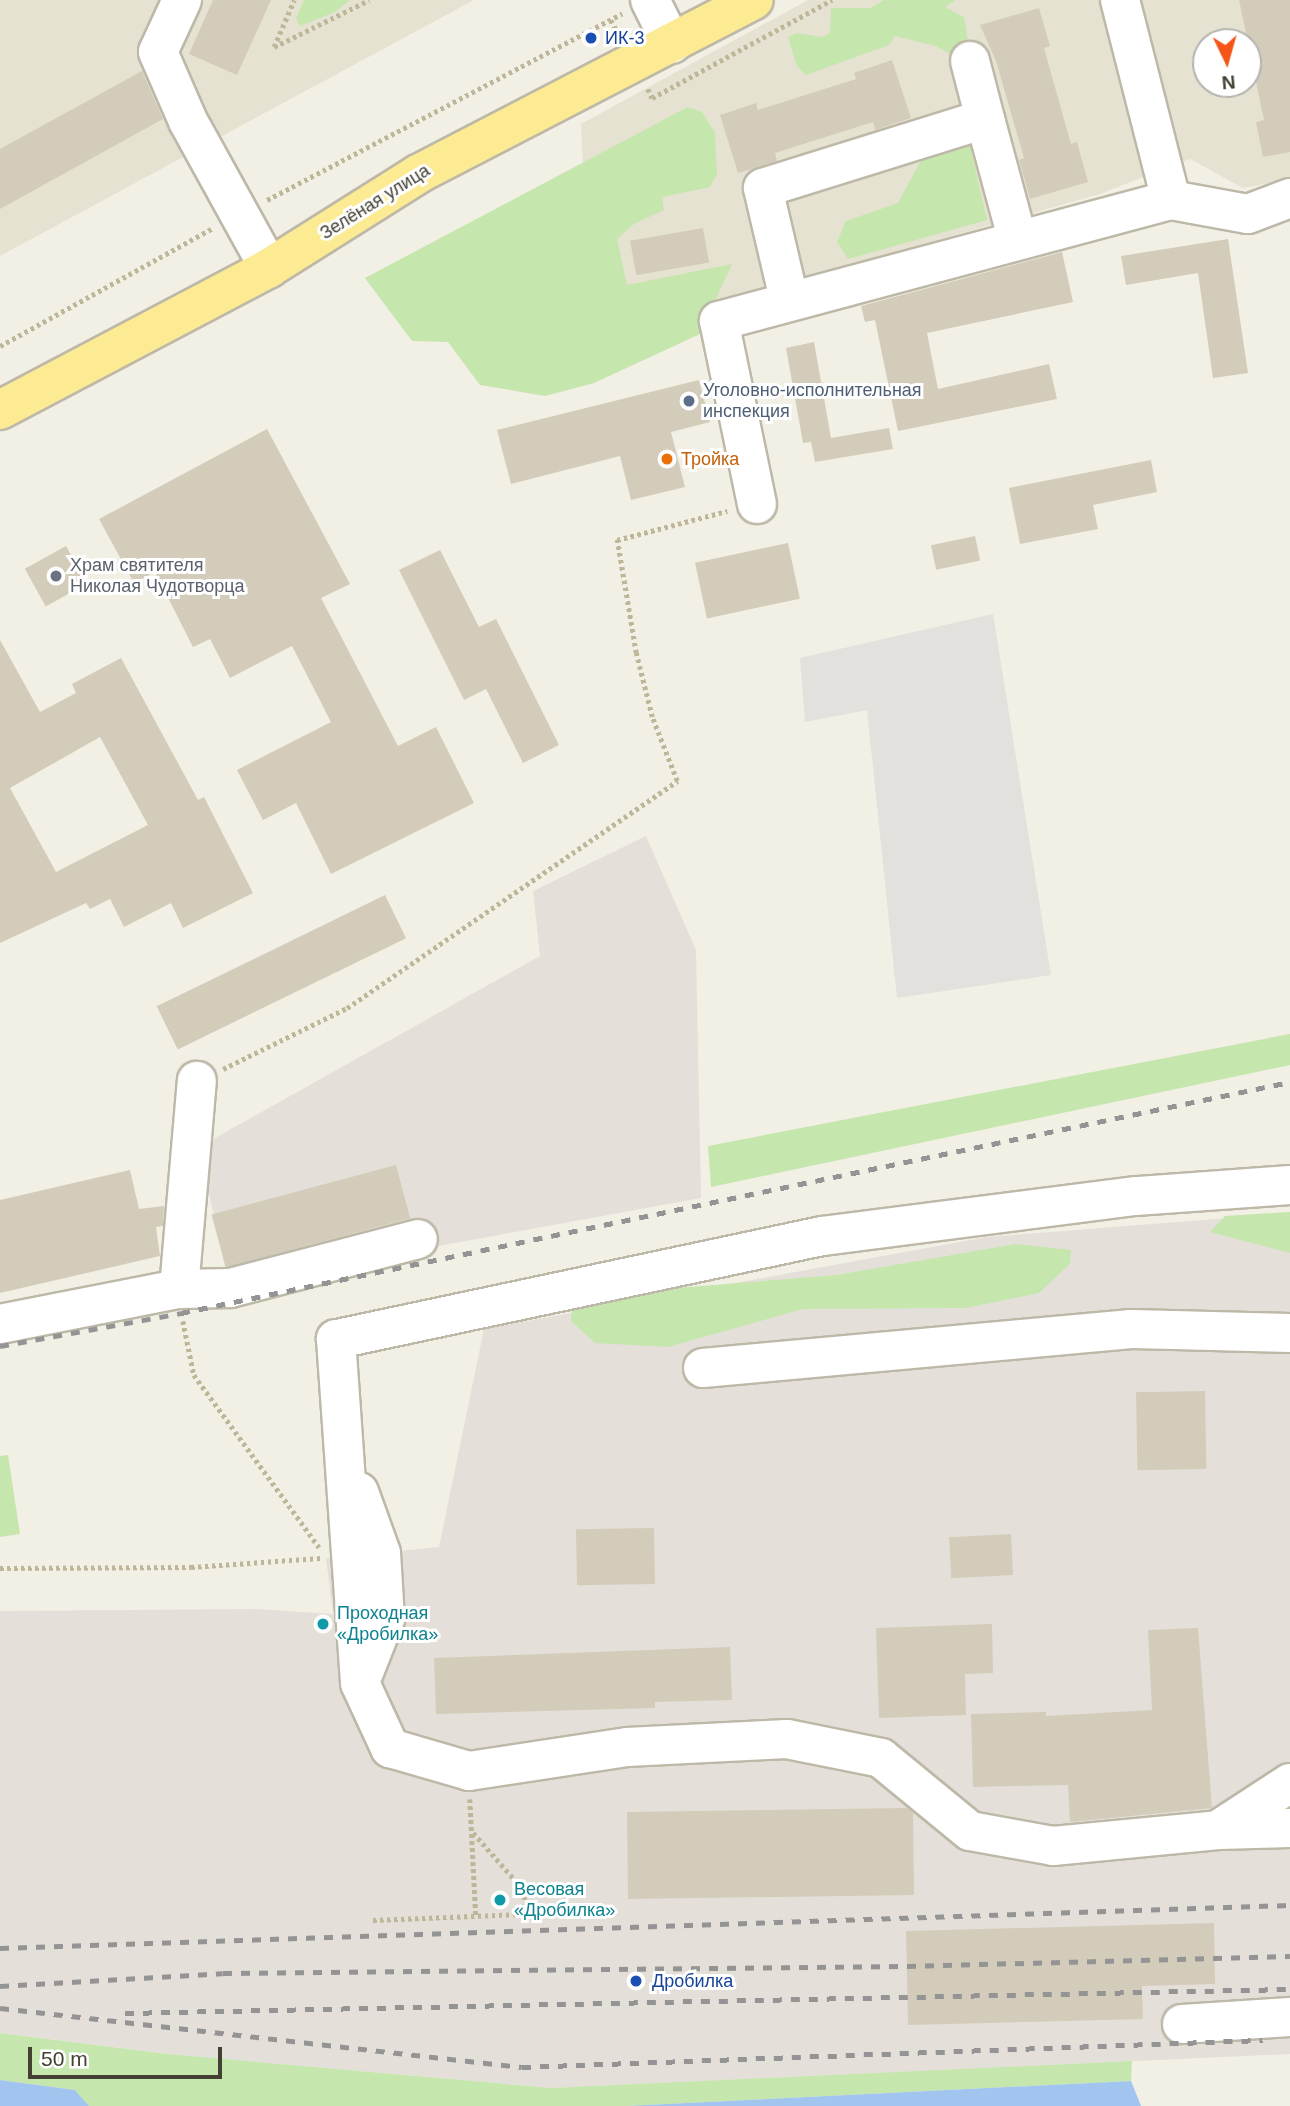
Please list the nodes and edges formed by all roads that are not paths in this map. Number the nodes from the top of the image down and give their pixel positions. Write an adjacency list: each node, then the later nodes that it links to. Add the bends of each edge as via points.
1 (182, 0): 11 (lane, via 158,52 188,121)
2 (754, 0): 5 (main road, Зелёная улица)
3 (1120, 0): 9 (lane)
4 (643, 3): 5 (lane)
5 (672, 44): 11 (main road, Зелёная улица, via 418,174)
6 (970, 61): 7 (lane)
7 (985, 119): 10 (lane); 12 (lane, via 763,188)
8 (1290, 198): 9 (lane, via 1248,214)
9 (1171, 200): 10 (lane)
10 (1017, 238): 12 (lane)
11 (269, 268): 13 (main road, Зелёная улица)
12 (789, 299): 14 (lane, via 719,321)
13 (0, 410)
14 (757, 504)
15 (197, 1081): 18 (lane)
16 (1290, 1185): 24 (lane, via 1135,1196 822,1236 336,1339 360,1683 390,1748 469,1771 627,1747 787,1739 881,1758 970,1831 1053,1846)
17 (418, 1239): 18 (lane)
18 (181, 1305): 19 (lane)
19 (0, 1324)
20 (1290, 1333): 21 (lane, via 1131,1329)
21 (703, 1368)
22 (1290, 1783): 24 (lane)
23 (1290, 1828): 24 (lane)
24 (1218, 1830)
25 (1290, 2017): 26 (lane)
26 (1182, 2024)

